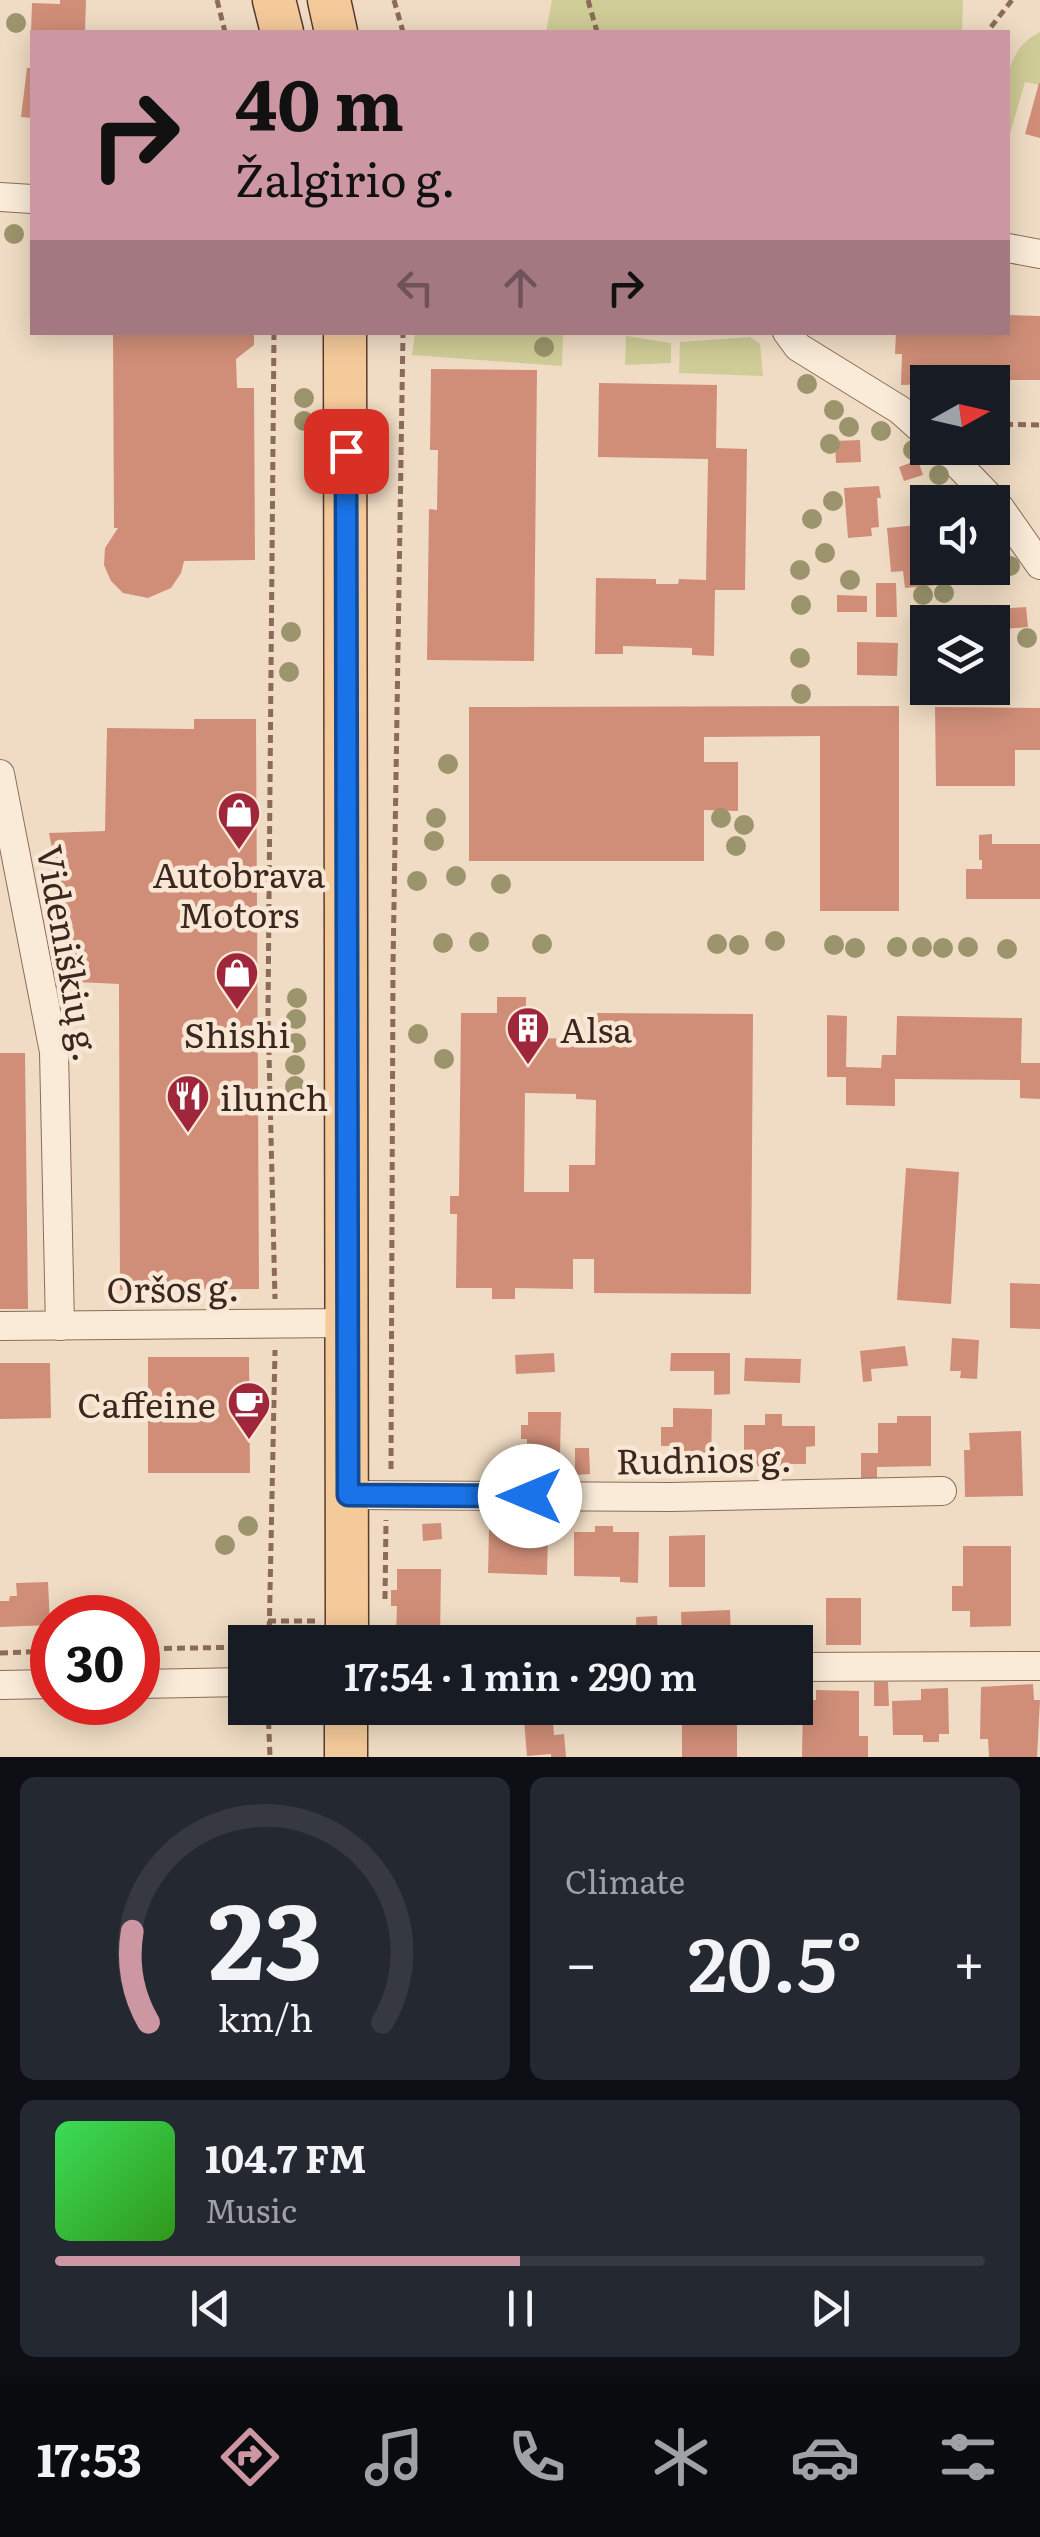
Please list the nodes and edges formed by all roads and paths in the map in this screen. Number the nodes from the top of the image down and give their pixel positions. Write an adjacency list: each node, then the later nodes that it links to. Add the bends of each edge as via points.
1 (218, 0): 8 (path)
2 (274, 0): 9 (main road)
3 (329, 0): 10 (main road)
4 (394, 0): 11 (path)
5 (588, 0): 12 (path)
6 (1012, 0): 7 (path)
7 (990, 27)
8 (226, 30)
9 (282, 30)
10 (336, 30)
11 (402, 30)
12 (596, 30)
13 (0, 198): 14 (street)
14 (30, 198)
15 (1010, 248): 16 (street)
16 (1040, 254)
17 (274, 335): 28 (path, via 268,1013)
18 (345, 335): 29 (main road)
19 (404, 335): 34 (path)
20 (789, 335): 21 (street)
21 (910, 419)
22 (1010, 424): 23 (path)
23 (1040, 425)
24 (958, 465): 25 (street, via 1000,508)
25 (1040, 565)
26 (0, 774): 27 (street, Videniškių g.)
27 (7, 846): 31 (street, Videniškių g., via 54,1052)
28 (276, 1323): 29 (street, Oršos g.); 31 (street, Oršos g.); 36 (path)
29 (347, 1323): 33 (main road)
30 (0, 1326): 31 (street, Oršos g.)
31 (60, 1326)
32 (942, 1491): 34 (street, Rudnios g.)
33 (348, 1495): 34 (street, Rudnios g.); 37 (main road)
34 (390, 1496): 35 (path)
35 (385, 1604)
36 (269, 1625)
37 (346, 1625)
38 (228, 1647): 39 (path)
39 (160, 1649)
40 (30, 1652): 41 (path)
41 (0, 1653)
42 (1040, 1666): 43 (street)
43 (813, 1667)
44 (228, 1682): 46 (street)
45 (30, 1684): 47 (street)
46 (160, 1684)
47 (0, 1685)
48 (269, 1725): 50 (path)
49 (346, 1725): 51 (main road)
50 (270, 1757)
51 (346, 1757)

